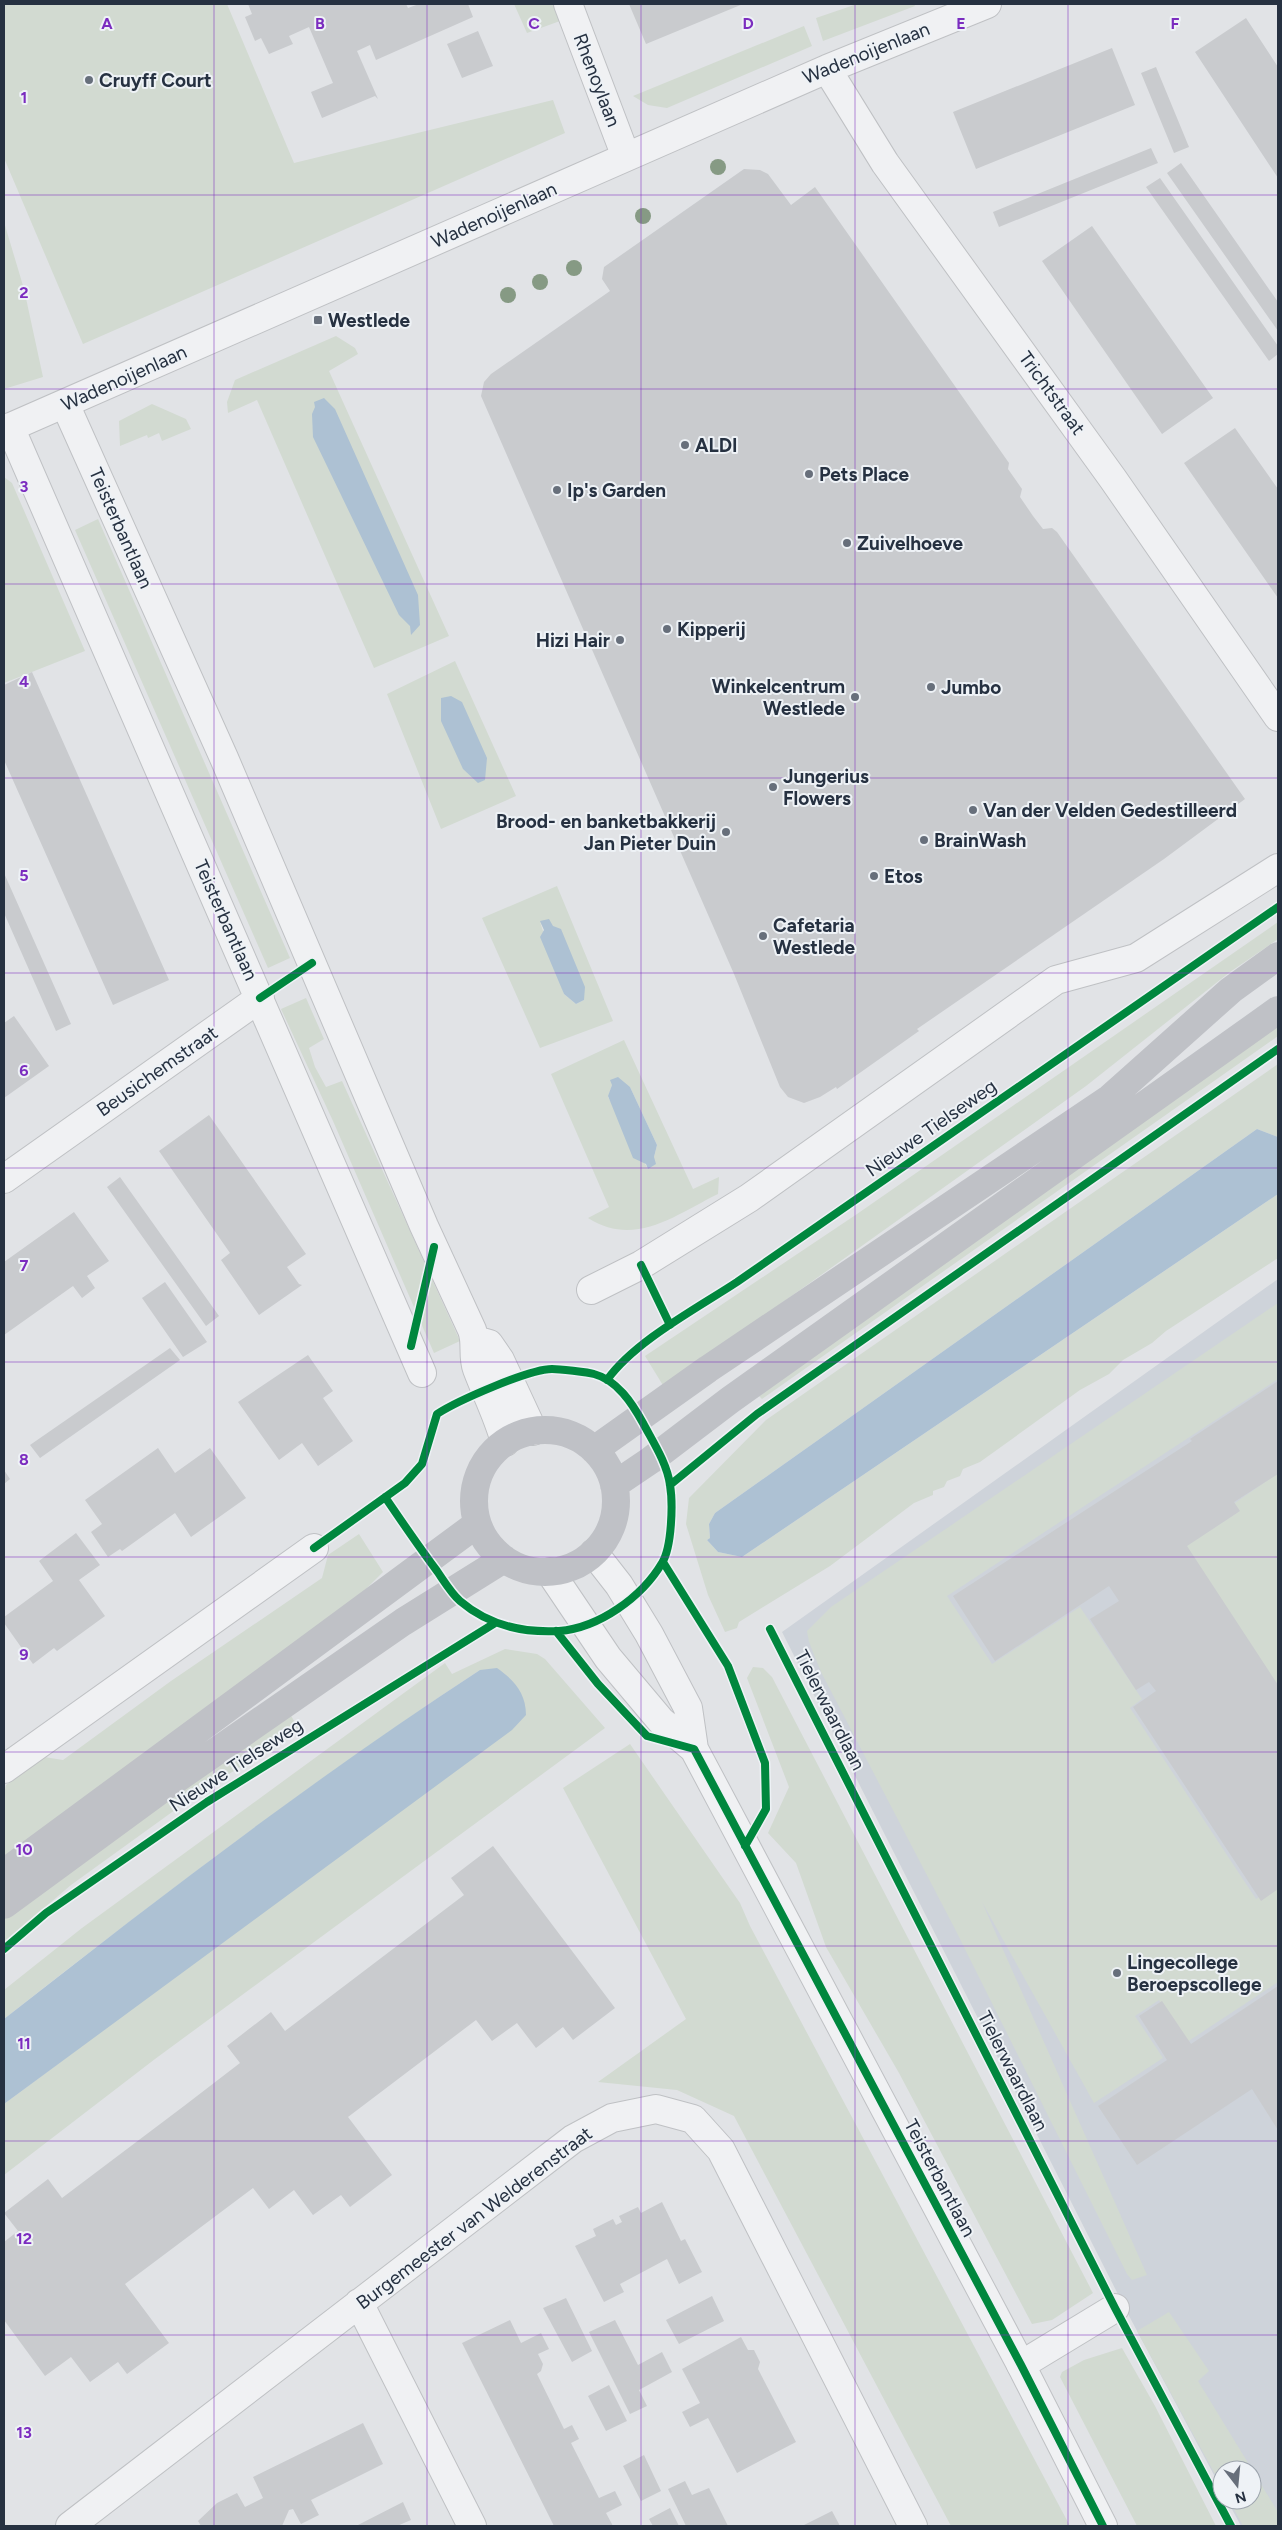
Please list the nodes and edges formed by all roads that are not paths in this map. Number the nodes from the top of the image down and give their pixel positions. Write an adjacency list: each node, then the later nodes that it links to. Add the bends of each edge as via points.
1 (568, 4): 4 (street, Rhenoylaan)
2 (987, 4): 3 (street, Wadenoijenlaan)
3 (827, 68): 4 (street, Wadenoijenlaan); 7 (street, Trichtstraat, via 885,163 1114,479)
4 (626, 157): 5 (street, Wadenoijenlaan)
5 (66, 404): 6 (street, Wadenoijenlaan); 14 (street, Teisterbantlaan, via 224,758)
6 (7, 428): 10 (street, Teisterbantlaan)
7 (1278, 717)
8 (1278, 868): 13 (street, via 1136,958 1056,980 749,1198 641,1265)
9 (1278, 956): 18 (main road, via 1231,990 1110,1098 708,1369)
10 (260, 998): 12 (street, Beusichemstraat); 15 (street, Teisterbantlaan)
11 (1278, 1010): 19 (main road)
12 (4, 1179)
13 (590, 1290)
14 (475, 1340): 16 (street, via 489,1344 500,1360); 17 (street, Teisterbantlaan, via 473,1353 477,1369)
15 (422, 1373)
16 (533, 1431): 17 (main road); 18 (main road, via 568,1434)
17 (505, 1442): 20 (main road, via 488,1458 478,1478 474,1501)
18 (594, 1450): 19 (main road, via 604,1462)
19 (614, 1485): 22 (main road, via 614,1522)
20 (477, 1524): 23 (main road, via 487,1544); 27 (main road)
21 (314, 1548): 26 (street)
22 (594, 1553): 24 (main road, via 574,1566); 25 (street, Teisterbantlaan, via 650,1634 677,1686 688,1708)
23 (504, 1560): 24 (main road, via 518,1568); 28 (main road, Nieuwe Tielseweg, via 403,1622 162,1789)
24 (550, 1572): 25 (street, Teisterbantlaan, via 608,1658 661,1721)
25 (694, 1749): 31 (street, Teisterbantlaan)
26 (4, 1770)
27 (4, 1873)
28 (4, 1905)
29 (359, 2303): 32 (street, Burgemeester van Welderenstraat); 33 (street); 34 (street, Burgemeester van Welderenstraat, via 573,2139 612,2118 656,2109 693,2119 721,2150)
30 (1115, 2308): 31 (street)
31 (1021, 2365): 35 (street, Teisterbantlaan)
32 (70, 2526)
33 (472, 2526)
34 (913, 2526)
35 (1103, 2526)

